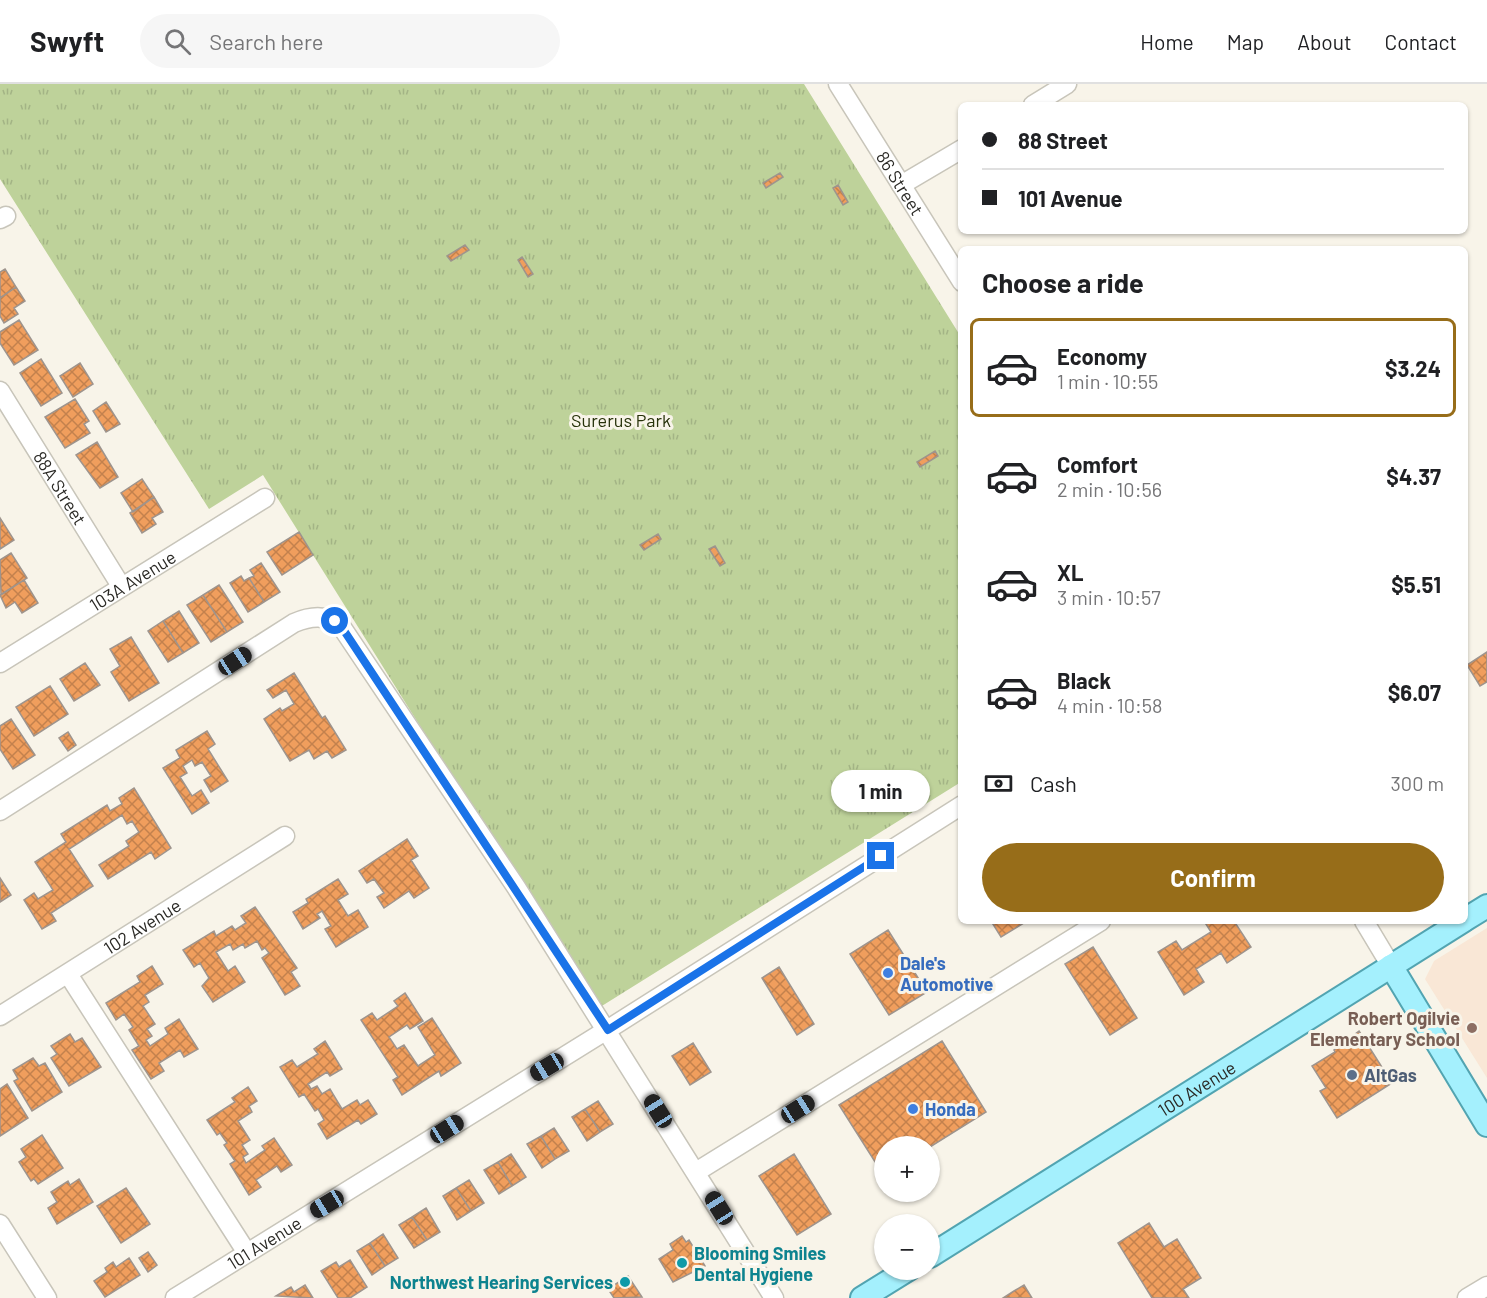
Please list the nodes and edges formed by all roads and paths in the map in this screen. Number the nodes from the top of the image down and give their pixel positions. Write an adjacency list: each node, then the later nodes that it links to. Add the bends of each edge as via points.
1 (838, 84): 5 (street, 86 Street)
2 (1067, 84): 3 (street)
3 (1038, 102)
4 (958, 150): 5 (street)
5 (901, 185): 6 (street, 86 Street)
6 (958, 276)
7 (0, 391): 9 (street, 88A Street)
8 (265, 498): 9 (street, 103A Avenue)
9 (121, 586): 10 (street, 103A Avenue)
10 (0, 663)
11 (958, 808): 22 (street, 101 Avenue)
12 (0, 812): 22 (street, via 294,623 320,618 335,621)
13 (285, 836): 20 (street, 102 Avenue)
14 (1487, 906): 15 (main road, 100 Avenue)
15 (1468, 918)
16 (1096, 924): 24 (street)
17 (1366, 924): 19 (street)
18 (1458, 924): 19 (main road, 100 Avenue)
19 (1391, 966): 23 (main road); 26 (main road, 100 Avenue)
20 (68, 974): 21 (street, 102 Avenue); 27 (street)
21 (0, 1016)
22 (608, 1030): 24 (street); 27 (street, 101 Avenue)
23 (1487, 1125)
24 (696, 1172): 32 (street)
25 (0, 1224): 30 (street)
26 (940, 1250)
27 (247, 1253): 31 (street, 101 Avenue)
28 (891, 1280): 33 (main road)
29 (1487, 1286): 34 (street)
30 (47, 1298)
31 (175, 1298)
32 (774, 1298)
33 (862, 1298)
34 (1467, 1298)

